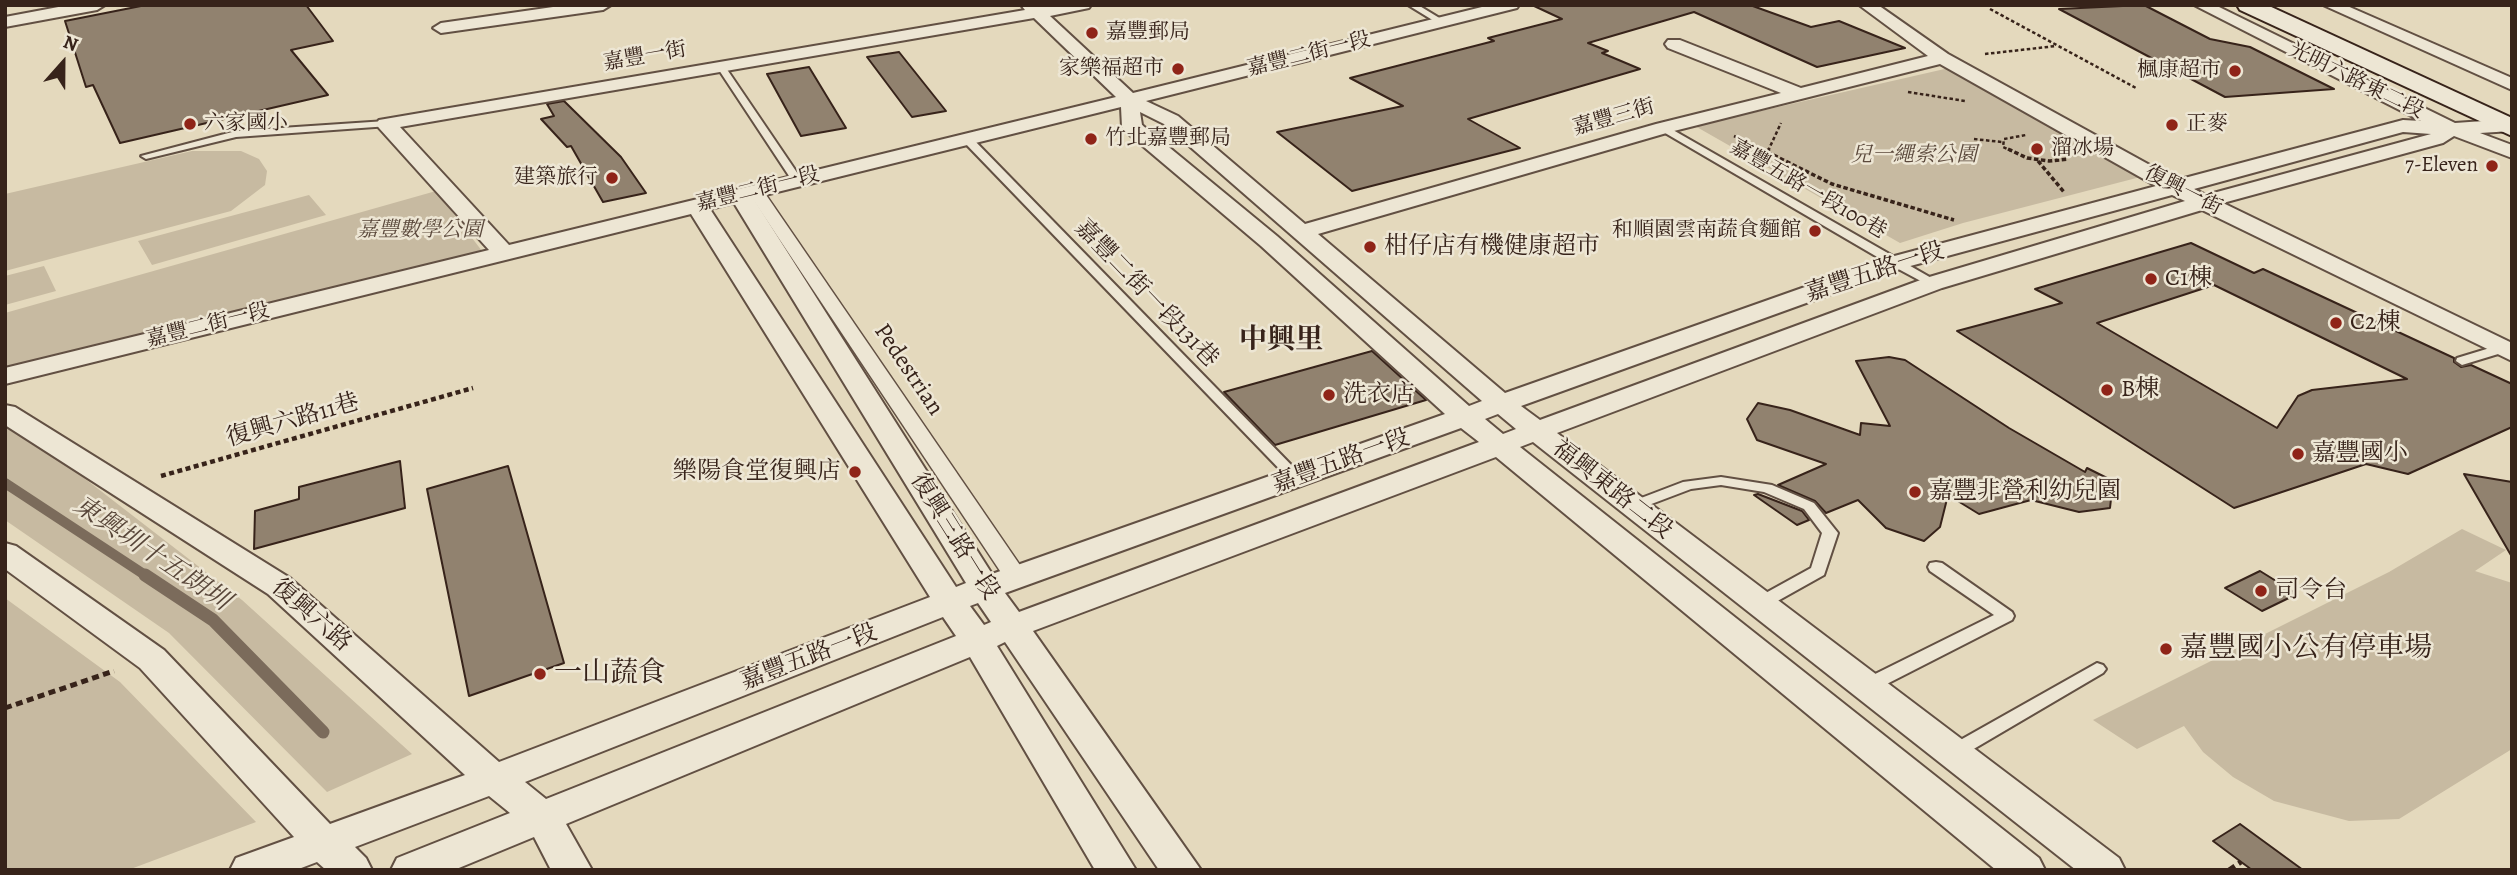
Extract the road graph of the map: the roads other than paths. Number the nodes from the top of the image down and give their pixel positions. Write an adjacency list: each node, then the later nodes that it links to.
1 (97, 5): 12 (street)
2 (603, 5): 14 (street)
3 (1083, 5): 11 (street, 嘉豐一街)
4 (1412, 5): 13 (lane)
5 (1511, 5): 13 (street, 嘉豐二街一段)
6 (1867, 5): 16 (street, 復興一街)
7 (2202, 5): 24 (street, 光明六路東二段)
8 (2248, 5): 21 (main road, 光明六路東二段)
9 (2291, 5): 21 (main road, 光明六路東二段)
10 (2331, 5): 18 (street)
11 (1033, 9): 17 (street, 嘉豐一街); 20 (street, 福興東路二段)
12 (5, 22)
13 (1442, 22): 20 (street, 嘉豐二街一段)
14 (441, 28)
15 (1674, 44): 19 (street)
16 (1942, 58): 19 (street, 嘉豐三街); 29 (street, 復興一街)
17 (722, 67): 22 (street, 嘉豐一街); 28 (lane)
18 (2512, 85)
19 (1801, 93): 23 (street, 嘉豐三街)
20 (1130, 100): 25 (street, 嘉豐二街一段); 33 (street, 福興東路二段); 42 (street, 福興東路二段)
21 (2510, 121): 24 (street, 嘉豐五路一段)
22 (386, 124): 27 (lane); 34 (street)
23 (1663, 128): 33 (street, 嘉豐三街); 35 (lane, 嘉豐五路一段100巷)
24 (2452, 129): 26 (street, 光明六路東二段); 29 (street, 嘉豐五路一段); 31 (street, 嘉豐五路一段)
25 (967, 139): 28 (street, 嘉豐二街一段); 45 (lane, 嘉豐二街一段131巷)
26 (2512, 152)
27 (146, 156)
28 (797, 180): 30 (street, 嘉豐二街一段)
29 (2175, 188): 31 (street, 復興一街); 35 (street, 嘉豐五路一段)
30 (748, 194): 32 (street, 嘉豐二街一段); 49 (street, Pedestrian); 50 (street, 復興三路一段)
31 (2204, 202): 36 (street, 嘉豐五路一段); 37 (street, 復興一街)
32 (696, 206): 34 (street, 嘉豐二街一段); 51 (street, 復興三路一段)
33 (1301, 232): 40 (street, 福興東路二段)
34 (504, 253): 39 (street, 嘉豐二街一段)
35 (1895, 263): 36 (lane, 嘉豐五路一段100巷); 40 (street, 嘉豐五路一段)
36 (1934, 283): 43 (street, 嘉豐五路一段)
37 (2507, 351): 38 (lane)
38 (2462, 361)
39 (5, 376)
40 (1500, 403): 42 (street, 嘉豐五路一段); 43 (street, 福興東路二段)
41 (5, 413): 58 (street, 復興六路)
42 (1465, 417): 44 (street, 福興東路二段); 45 (street, 嘉豐五路一段)
43 (1537, 431): 44 (street, 嘉豐五路一段); 46 (street, 福興東路二段)
44 (1499, 446): 53 (street, 嘉豐五路一段); 67 (street, 福興東路二段)
45 (1296, 478): 49 (street, 嘉豐五路一段)
46 (1633, 506): 52 (street, 福興東路二段); 52 (lane)
47 (5, 553): 60 (street)
48 (1936, 567): 56 (lane)
49 (1016, 577): 50 (street, 嘉豐五路一段)
50 (985, 588): 51 (street, 嘉豐五路一段); 53 (street, 復興三路一段)
51 (950, 603): 54 (street, 復興三路一段); 58 (street, 嘉豐五路一段)
52 (1759, 604): 56 (street, 福興東路二段)
53 (1011, 627): 54 (street, 嘉豐五路一段); 66 (street, 復興三路一段)
54 (978, 642): 59 (street, 嘉豐五路一段); 65 (street, 復興三路一段)
55 (2098, 669): 57 (lane)
56 (1867, 686): 57 (street, 福興東路二段)
57 (1954, 752): 68 (street, 福興東路二段)
58 (494, 779): 59 (street, 復興六路); 60 (street, 嘉豐五路一段)
59 (543, 818): 63 (street, 嘉豐五路一段); 64 (street, 復興六路)
60 (323, 842): 61 (street, 嘉豐五路一段); 62 (street)
61 (250, 870)
62 (352, 870)
63 (411, 870)
64 (572, 870)
65 (1116, 870)
66 (1181, 870)
67 (2025, 870)
68 (2105, 870)

